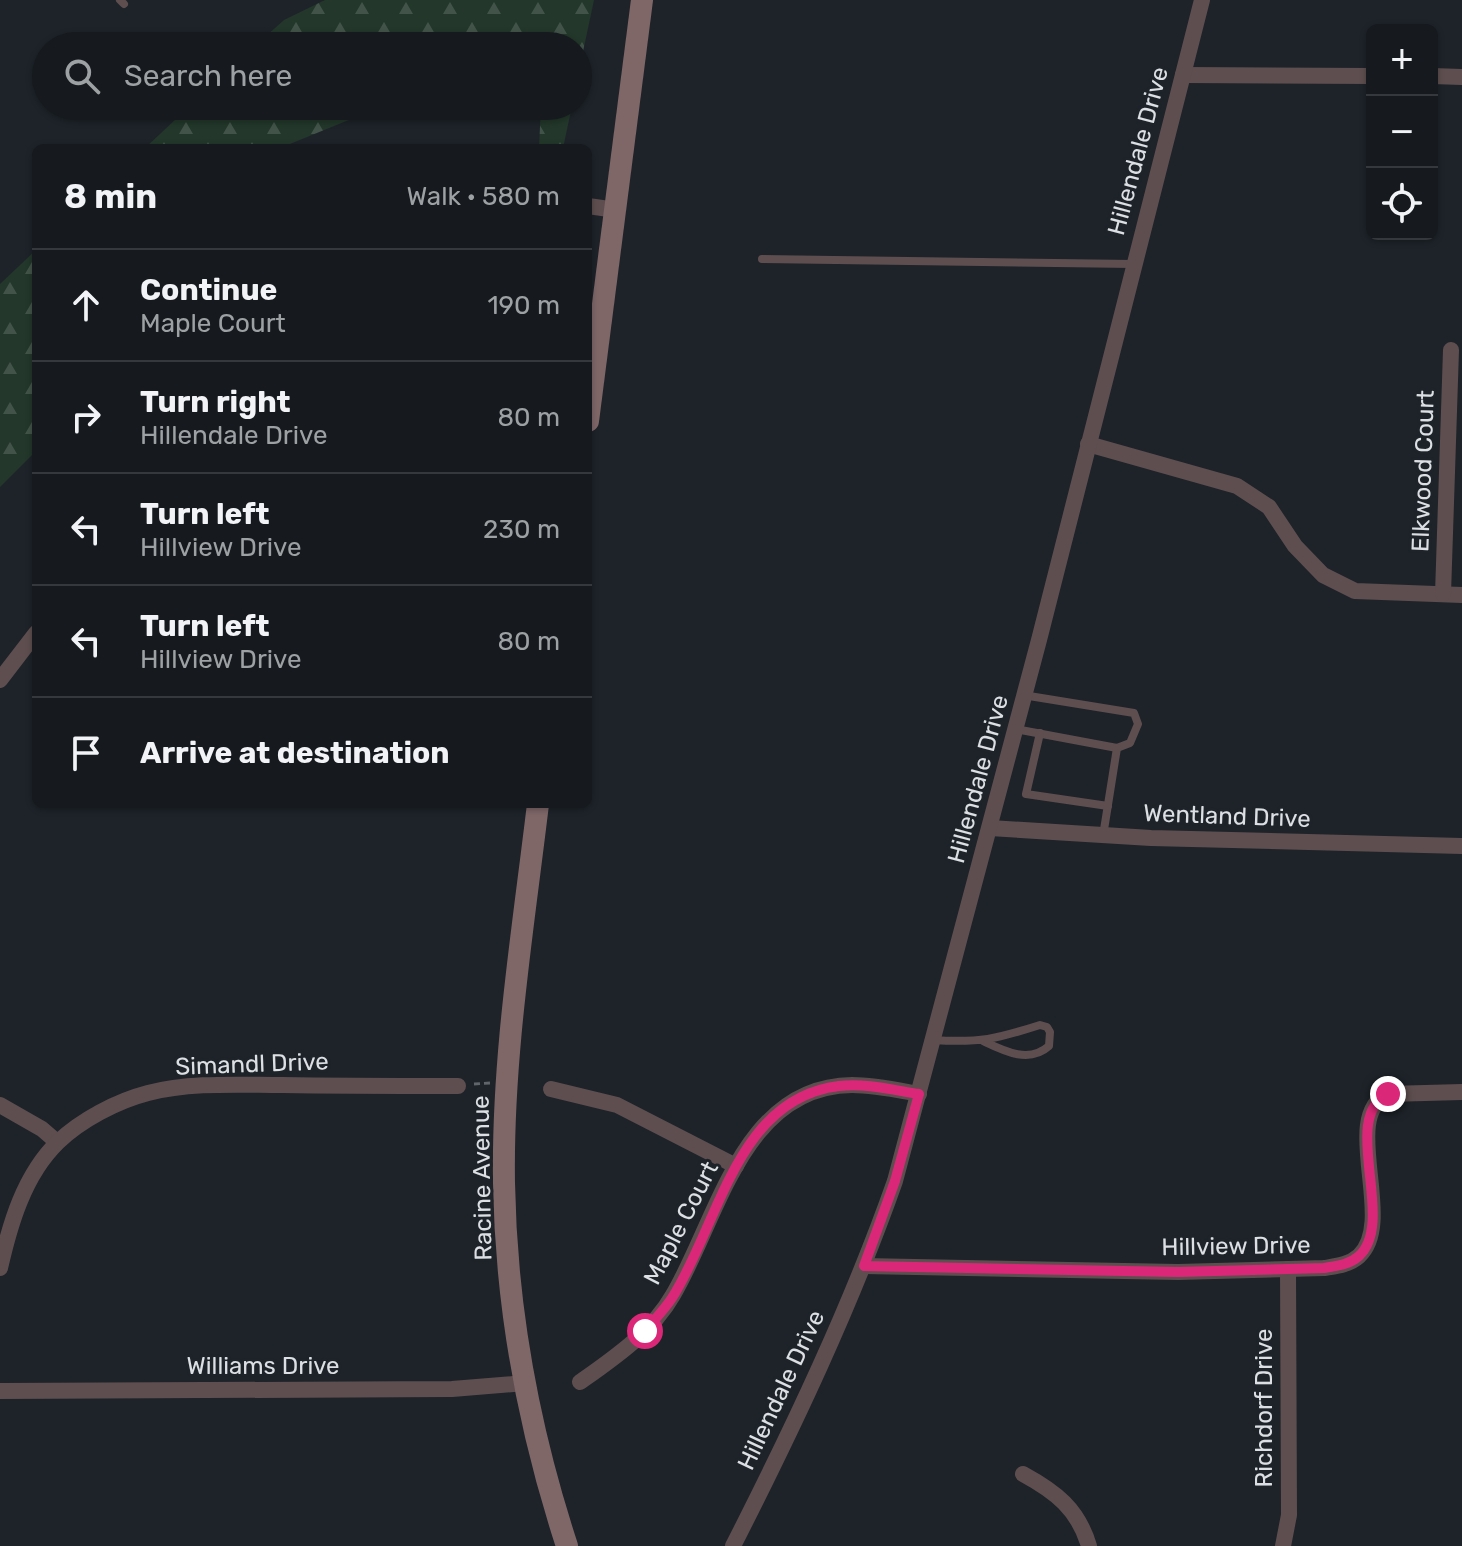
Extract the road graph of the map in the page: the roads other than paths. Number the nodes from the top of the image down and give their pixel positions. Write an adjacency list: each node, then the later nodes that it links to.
1 (642, 0): 8 (main road)
2 (1202, 0): 3 (street, Hillendale Drive)
3 (1183, 75): 4 (street); 10 (street, Hillendale Drive)
4 (1366, 76)
5 (1438, 76): 6 (street)
6 (1462, 77)
7 (592, 207): 8 (street)
8 (616, 210): 12 (main road)
9 (762, 259): 10 (lane)
10 (1134, 264): 13 (street, Hillendale Drive)
11 (1451, 350): 14 (street, Elkwood Court)
12 (592, 391)
13 (1088, 444): 14 (street); 18 (street, Hillendale Drive)
14 (1443, 594): 15 (street)
15 (1462, 595)
16 (32, 638): 17 (street)
17 (0, 680)
18 (1023, 695): 19 (street, Hillendale Drive); 21 (lane)
19 (1015, 729): 20 (lane); 24 (street, Hillendale Drive)
20 (1040, 733): 21 (lane); 22 (lane)
21 (1117, 748): 22 (lane)
22 (1108, 806): 25 (lane)
23 (538, 808): 40 (main road, Racine Avenue)
24 (990, 828): 25 (street, Wentland Drive); 27 (street, Hillendale Drive)
25 (1103, 836): 26 (street, Wentland Drive)
26 (1462, 846)
27 (933, 1040): 28 (lane); 32 (street, Hillendale Drive)
28 (983, 1041): 28 (lane)
29 (458, 1086): 34 (street, Simandl Drive)
30 (551, 1089): 35 (street)
31 (1462, 1092): 38 (street, Hillview Drive)
32 (919, 1094): 35 (street, Maple Court); 36 (street, Hillendale Drive)
33 (0, 1105): 34 (street)
34 (57, 1142): 37 (street, Simandl Drive)
35 (736, 1166): 39 (street, Maple Court)
36 (864, 1266): 38 (street, Hillview Drive); 44 (street, Hillendale Drive)
37 (0, 1268)
38 (1288, 1269): 46 (street, Richdorf Drive)
39 (580, 1382)
40 (526, 1383): 41 (street, Williams Drive); 43 (main road, Racine Avenue)
41 (0, 1391)
42 (1023, 1474): 45 (street)
43 (567, 1546)
44 (733, 1546)
45 (1089, 1546)
46 (1283, 1546)

